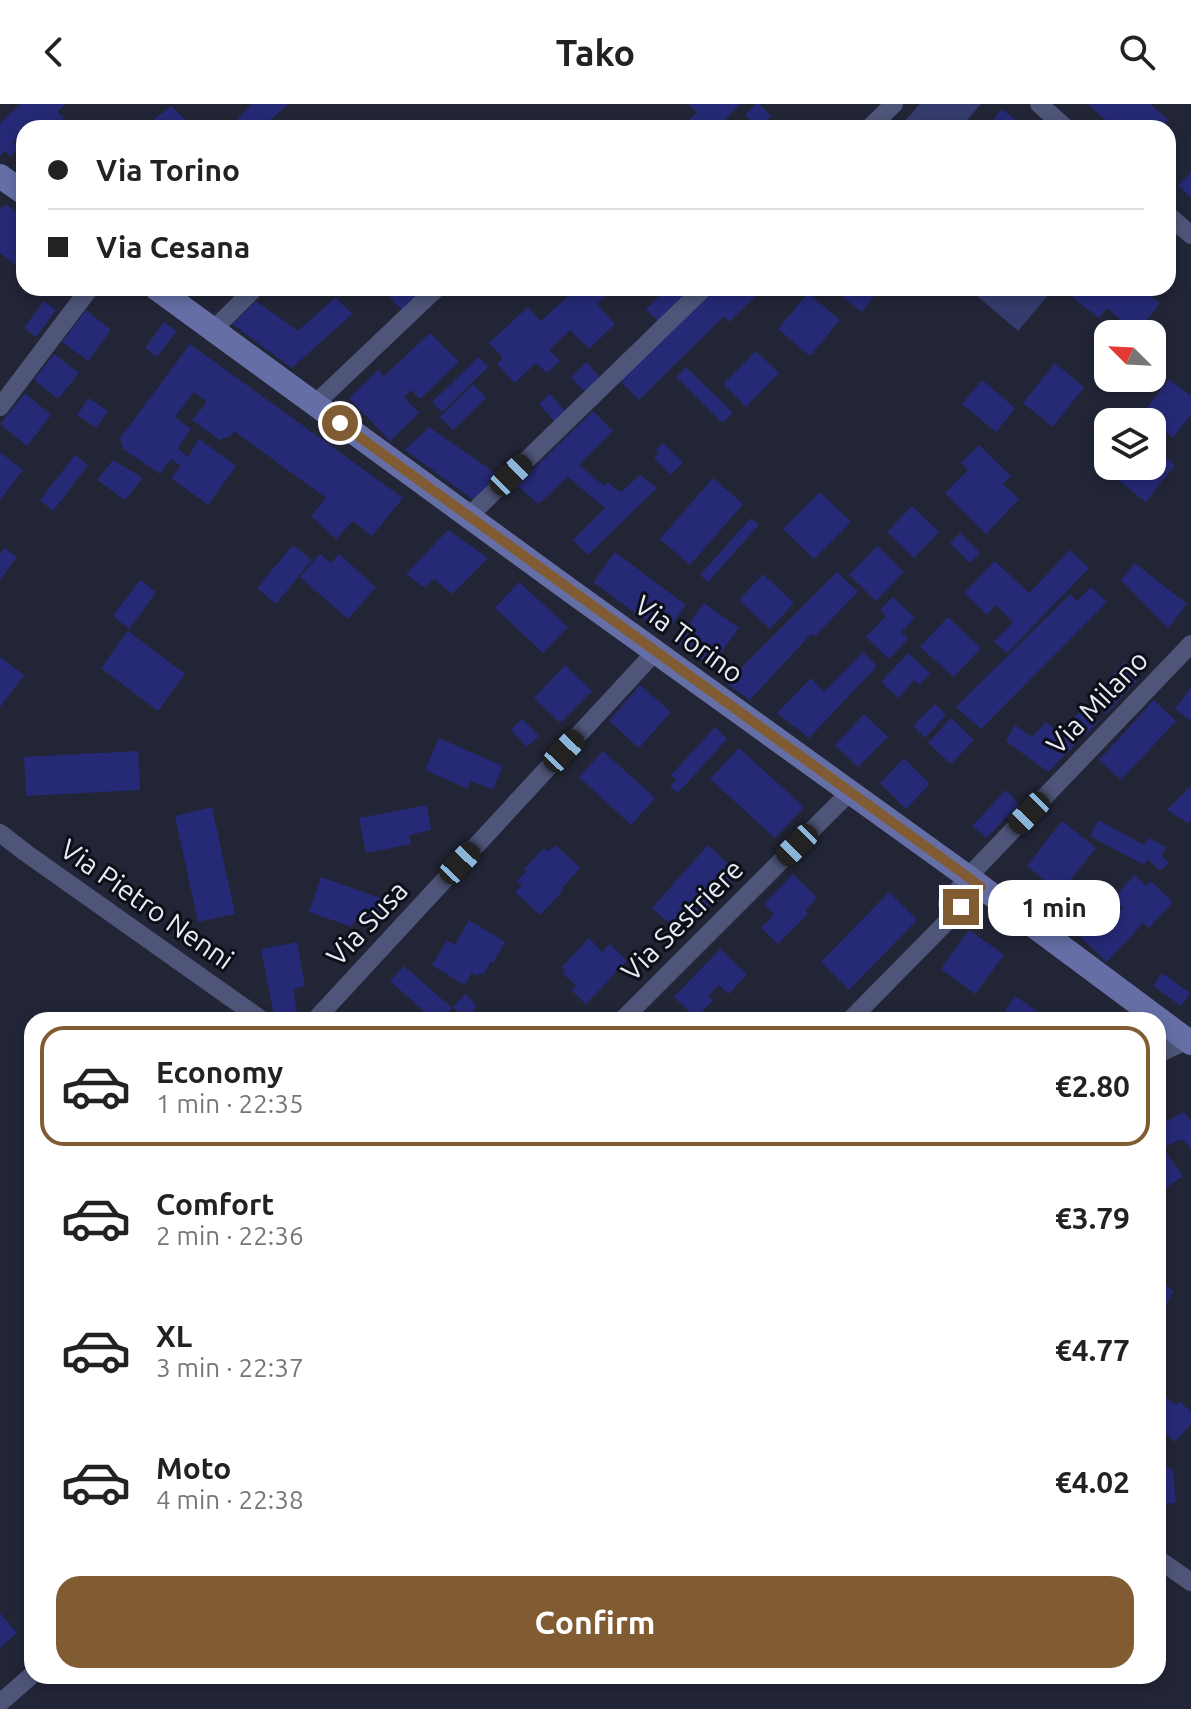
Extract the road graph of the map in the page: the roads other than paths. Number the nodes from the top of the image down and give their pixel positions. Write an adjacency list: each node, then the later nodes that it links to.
1 (894, 104): 3 (street)
2 (1039, 104): 4 (street)
3 (877, 120)
4 (1057, 120)
5 (84, 296): 12 (street)
6 (167, 296): 10 (street, Via Torino)
7 (247, 296): 10 (street)
8 (429, 296): 11 (street)
9 (696, 296): 13 (street)
10 (213, 330): 11 (street, Via Torino)
11 (315, 404): 13 (street, Via Torino)
12 (0, 407)
13 (469, 516): 15 (street, Via Torino)
14 (1191, 644): 18 (street, Via Milano)
15 (655, 652): 16 (street, Via Torino); 21 (street, Via Susa)
16 (850, 792): 18 (street, Via Torino); 22 (street, Via Sestriere)
17 (0, 833): 20 (street, Via Pietro Nenni)
18 (974, 882): 19 (street, Via Milano); 23 (street); 24 (street, Via Torino)
19 (947, 904)
20 (251, 1012)
21 (322, 1012)
22 (630, 1012)
23 (857, 1012)
24 (1152, 1012)
25 (1166, 1022): 26 (street, Via Torino)
26 (1190, 1040): 27 (street)
27 (1166, 1050)
28 (1166, 1565): 29 (street)
29 (1191, 1582)
30 (24, 1682): 31 (street)
31 (0, 1703)

